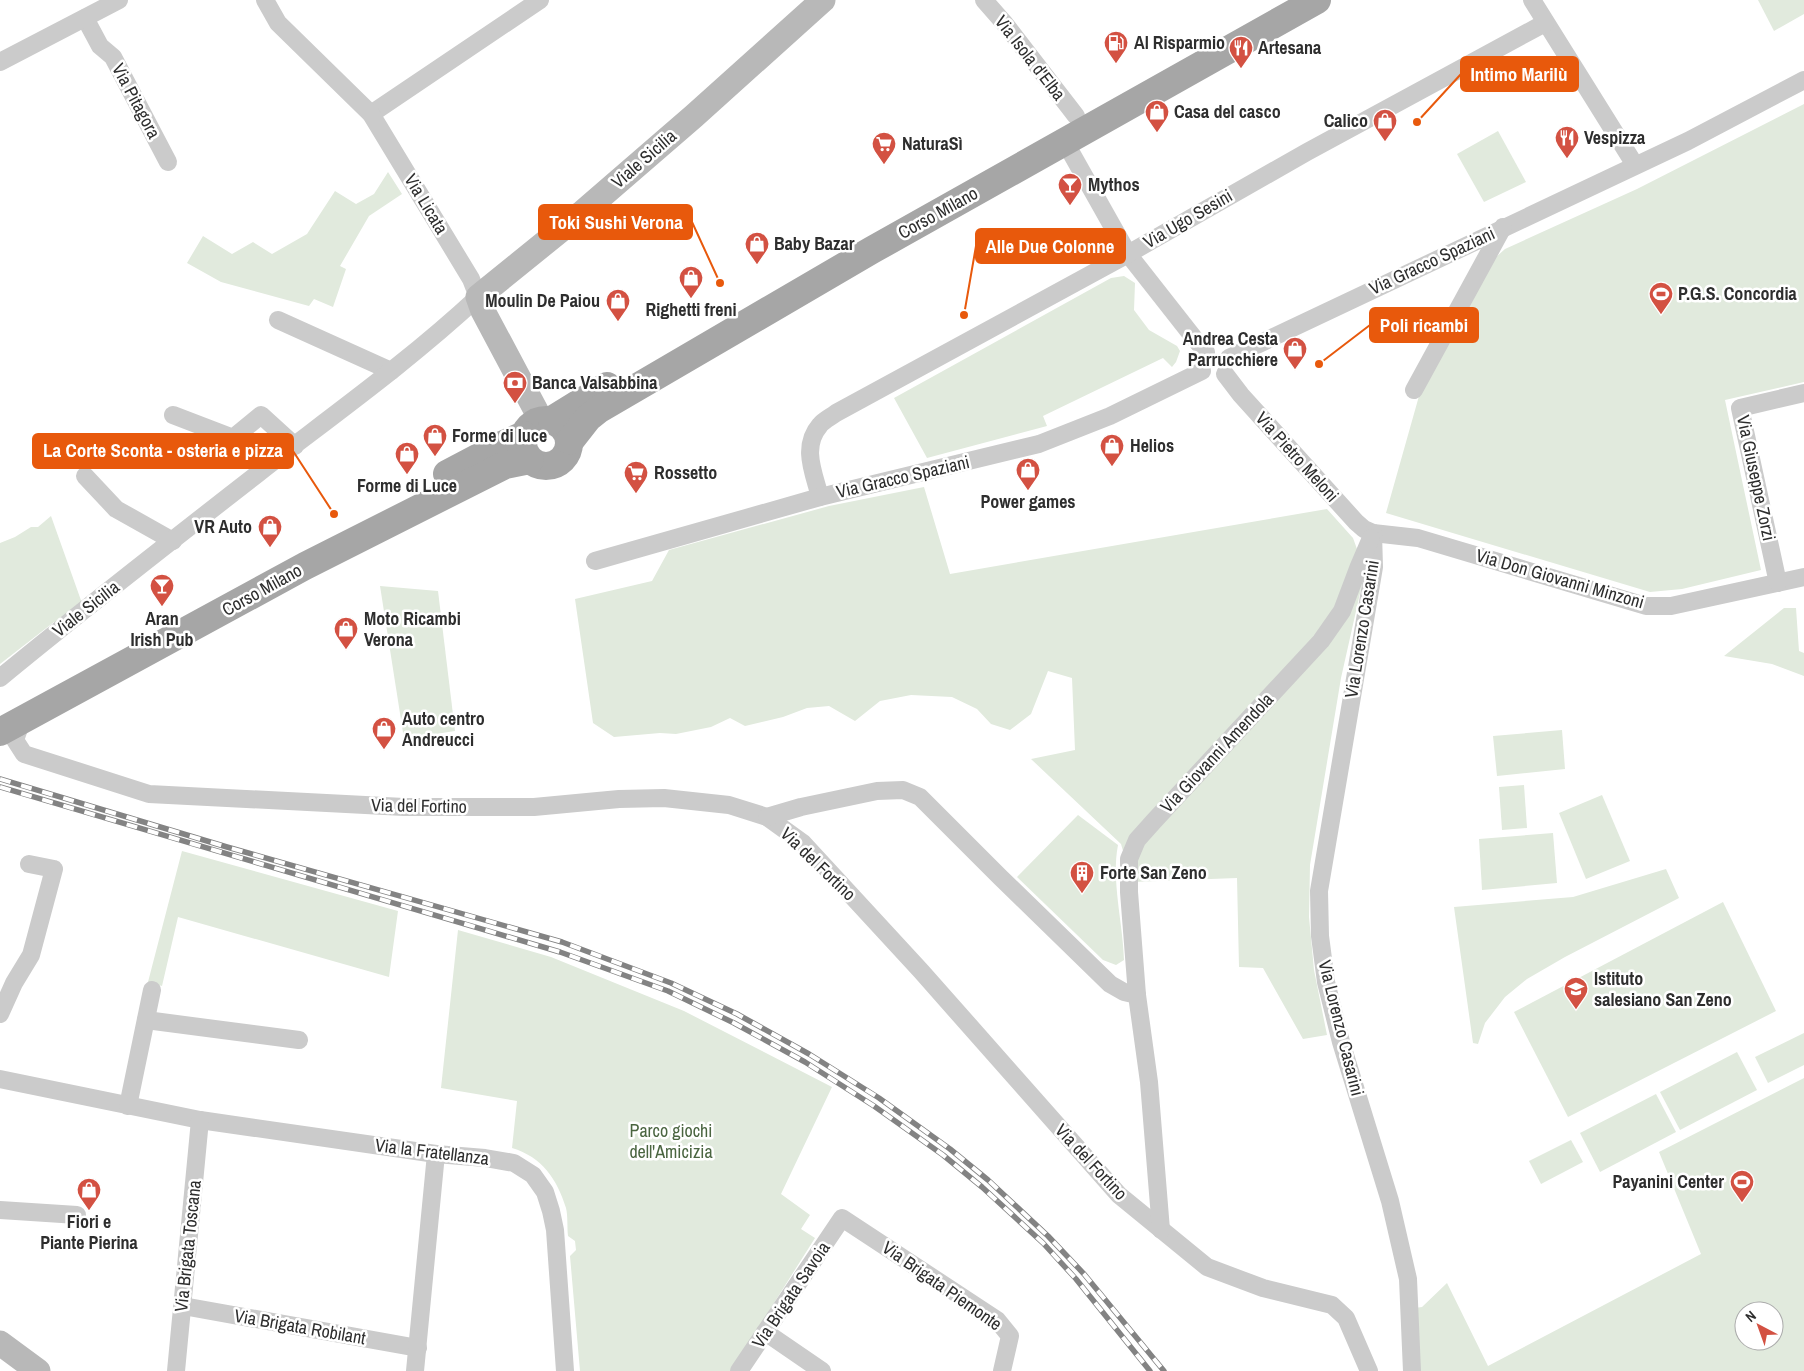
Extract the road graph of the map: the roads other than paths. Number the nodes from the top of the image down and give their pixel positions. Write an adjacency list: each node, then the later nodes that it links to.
1 (119, 0): 9 (street)
2 (265, 0): 13 (street, Via Licata)
3 (540, 0): 13 (street)
4 (823, 0): 20 (street, Viale Sicilia)
5 (984, 0): 14 (street, Via Isola d'Elba)
6 (1284, 0): 14 (main road, Corso Milano)
7 (1317, 0): 15 (main road, Corso Milano)
8 (1532, 0): 10 (street)
9 (85, 18): 11 (street); 16 (street, Via Pitagora)
10 (1546, 22): 17 (street); 19 (street, Via Ugo Sesini)
11 (0, 62)
12 (1804, 80): 17 (street, Via Gracco Spaziani)
13 (371, 114): 20 (street, Via Licata)
14 (1076, 116): 29 (main road, Corso Milano)
15 (1064, 142): 19 (street); 30 (main road, Corso Milano)
16 (168, 162)
17 (1635, 165): 18 (street, Via Gracco Spaziani)
18 (1503, 227): 23 (street, Via Gracco Spaziani); 26 (street)
19 (1128, 254): 22 (street); 33 (street, Via Ugo Sesini)
20 (478, 297): 24 (street, Viale Sicilia); 29 (street)
21 (278, 320): 24 (street)
22 (1206, 352): 23 (street); 25 (street)
23 (1227, 366): 25 (street); 34 (street, Via Pietro Meloni)
24 (391, 371): 31 (street, Viale Sicilia)
25 (1202, 371): 33 (street, Via Gracco Spaziani)
26 (1414, 390)
27 (1804, 393): 38 (street, Via Giuseppe Zorzi)
28 (173, 415): 31 (street)
29 (537, 434): 30 (main road); 30 (main road, Corso Milano); 40 (main road, Corso Milano)
30 (570, 441)
31 (295, 446): 35 (street, Viale Sicilia)
32 (85, 476): 35 (street)
33 (820, 497): 36 (street, Via Gracco Spaziani)
34 (1373, 533): 38 (street, Via Don Giovanni Minzoni); 44 (street, Via Giovanni Amendola); 68 (street, Via Lorenzo Casarini)
35 (172, 541): 39 (street, Viale Sicilia)
36 (595, 561)
37 (1804, 577): 38 (street, Via Don Giovanni Minzoni)
38 (1778, 583)
39 (0, 678)
40 (7, 722): 41 (street, Via del Fortino)
41 (767, 817): 44 (street); 55 (street, Via del Fortino)
42 (29, 864): 45 (street)
43 (152, 990): 46 (street)
44 (1137, 995): 55 (street, Via Giovanni Amendola)
45 (0, 1014)
46 (146, 1020): 47 (street); 49 (street)
47 (300, 1040)
48 (0, 1079): 49 (street, Via la Fratellanza)
49 (128, 1106): 50 (street, Via la Fratellanza)
50 (200, 1120): 51 (street, Via la Fratellanza); 56 (street, Via Brigata Toscana)
51 (436, 1154): 59 (street); 63 (street, Via la Fratellanza)
52 (0, 1210): 53 (street)
53 (77, 1215)
54 (842, 1218): 57 (street, Via Brigata Savoia); 66 (street, Via Brigata Piemonte)
55 (1161, 1230): 67 (street, Via del Fortino)
56 (182, 1306): 59 (street, Via Brigata Robilant); 61 (street, Via Brigata Toscana)
57 (765, 1332): 64 (street, Via Brigata Savoia); 65 (street)
58 (0, 1343): 60 (street)
59 (418, 1348): 62 (street)
60 (38, 1371)
61 (176, 1371)
62 (415, 1371)
63 (565, 1371)
64 (740, 1371)
65 (822, 1371)
66 (1002, 1371)
67 (1369, 1371)
68 (1412, 1371)

